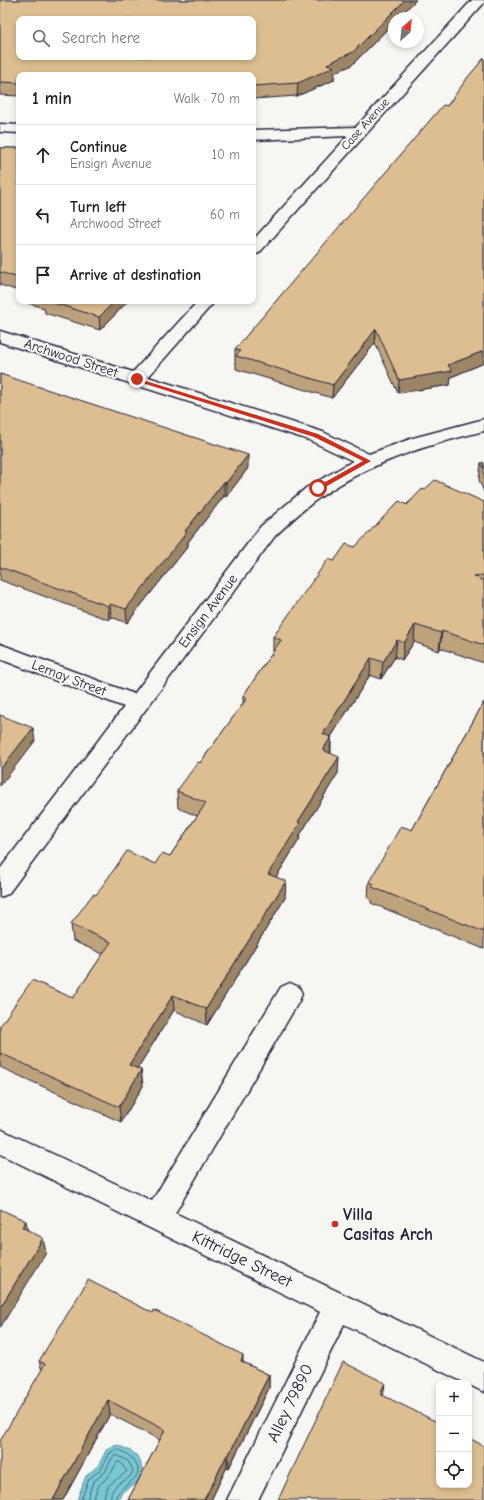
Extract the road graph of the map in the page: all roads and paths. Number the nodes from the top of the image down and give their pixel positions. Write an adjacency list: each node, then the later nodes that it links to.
1 (479, 0): 4 (street, Case Avenue)
2 (0, 128): 3 (street)
3 (16, 130)
4 (359, 131): 5 (street); 6 (street, Case Avenue)
5 (256, 135)
6 (256, 247)
7 (204, 304): 9 (street)
8 (0, 336): 9 (street, Archwood Street)
9 (137, 379): 11 (street, Archwood Street)
10 (484, 425): 11 (street, Ensign Avenue)
11 (368, 461): 13 (street, Ensign Avenue)
12 (0, 651): 13 (street, Lemay Street)
13 (138, 704): 14 (street, Ensign Avenue)
14 (0, 887)
15 (290, 994): 17 (street)
16 (0, 1141): 17 (street, Kittridge Street)
17 (157, 1218): 18 (street, Kittridge Street)
18 (338, 1306): 19 (street, Kittridge Street); 20 (street, Alley 79890)
19 (484, 1376)
20 (242, 1500)

